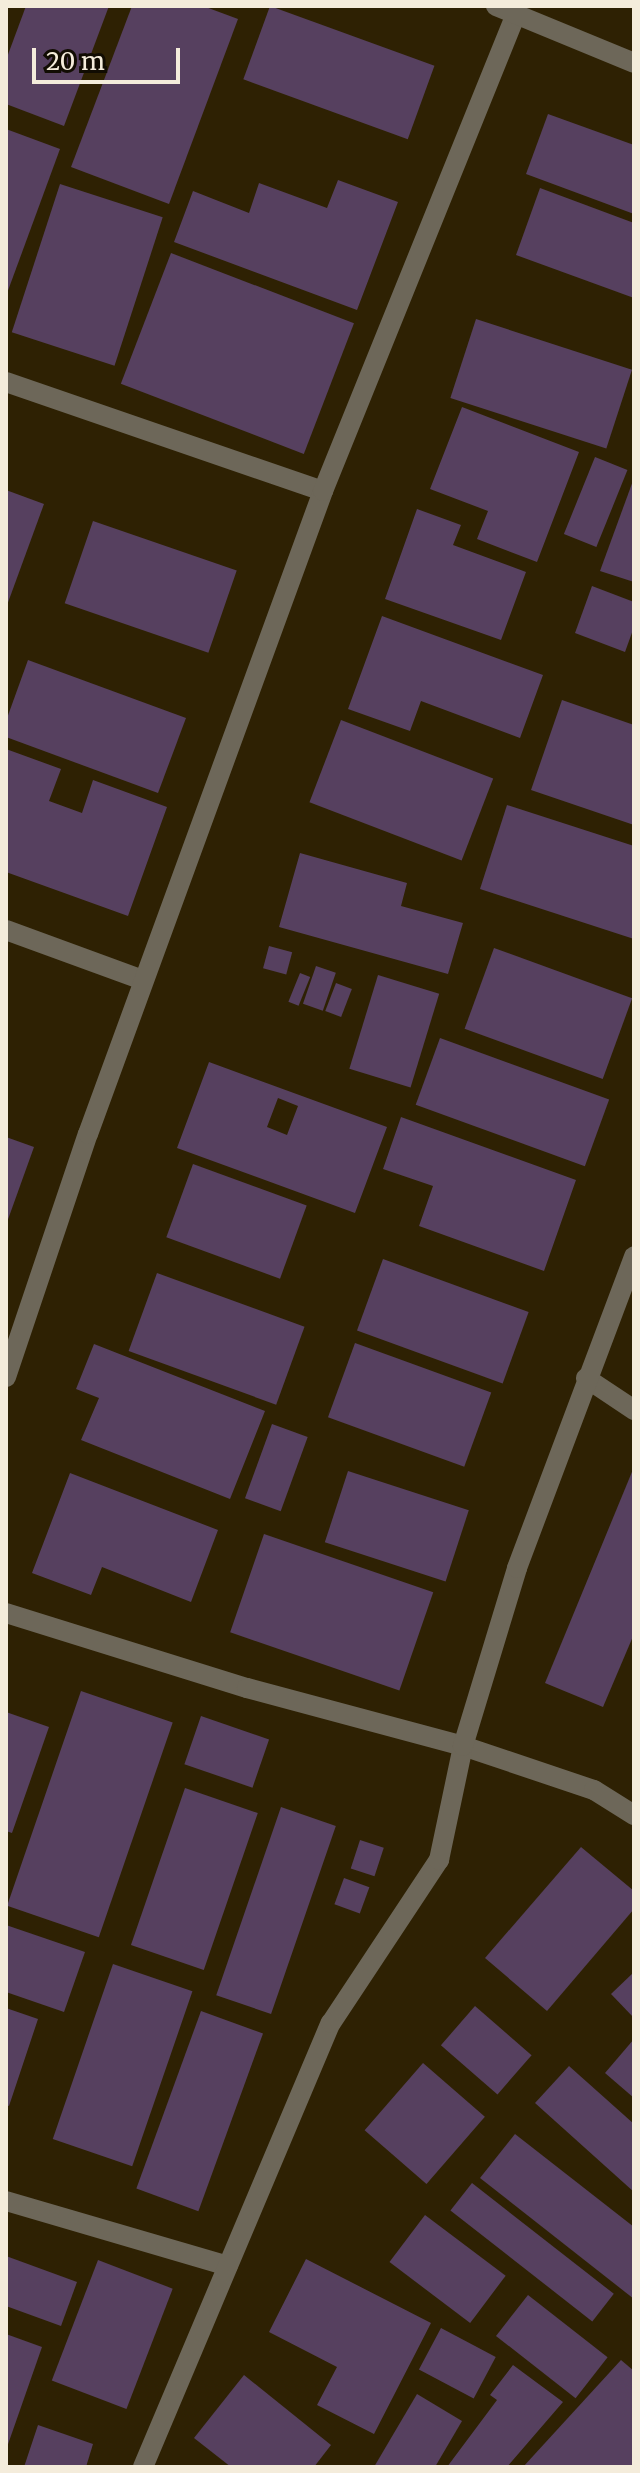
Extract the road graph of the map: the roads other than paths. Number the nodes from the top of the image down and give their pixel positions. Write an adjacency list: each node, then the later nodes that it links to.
1 (496, 6): 2 (street)
2 (516, 14): 3 (street); 5 (street)
3 (634, 63)
4 (6, 382): 5 (street)
5 (323, 491): 7 (street)
6 (6, 930): 7 (street)
7 (143, 980): 9 (street)
8 (634, 1256): 10 (street)
9 (6, 1377)
10 (586, 1378): 11 (street); 13 (street)
11 (634, 1410)
12 (6, 1613): 13 (street)
13 (463, 1746): 14 (street); 16 (street)
14 (634, 1815)
15 (6, 2201): 16 (street)
16 (228, 2266): 17 (street)
17 (149, 2464)

